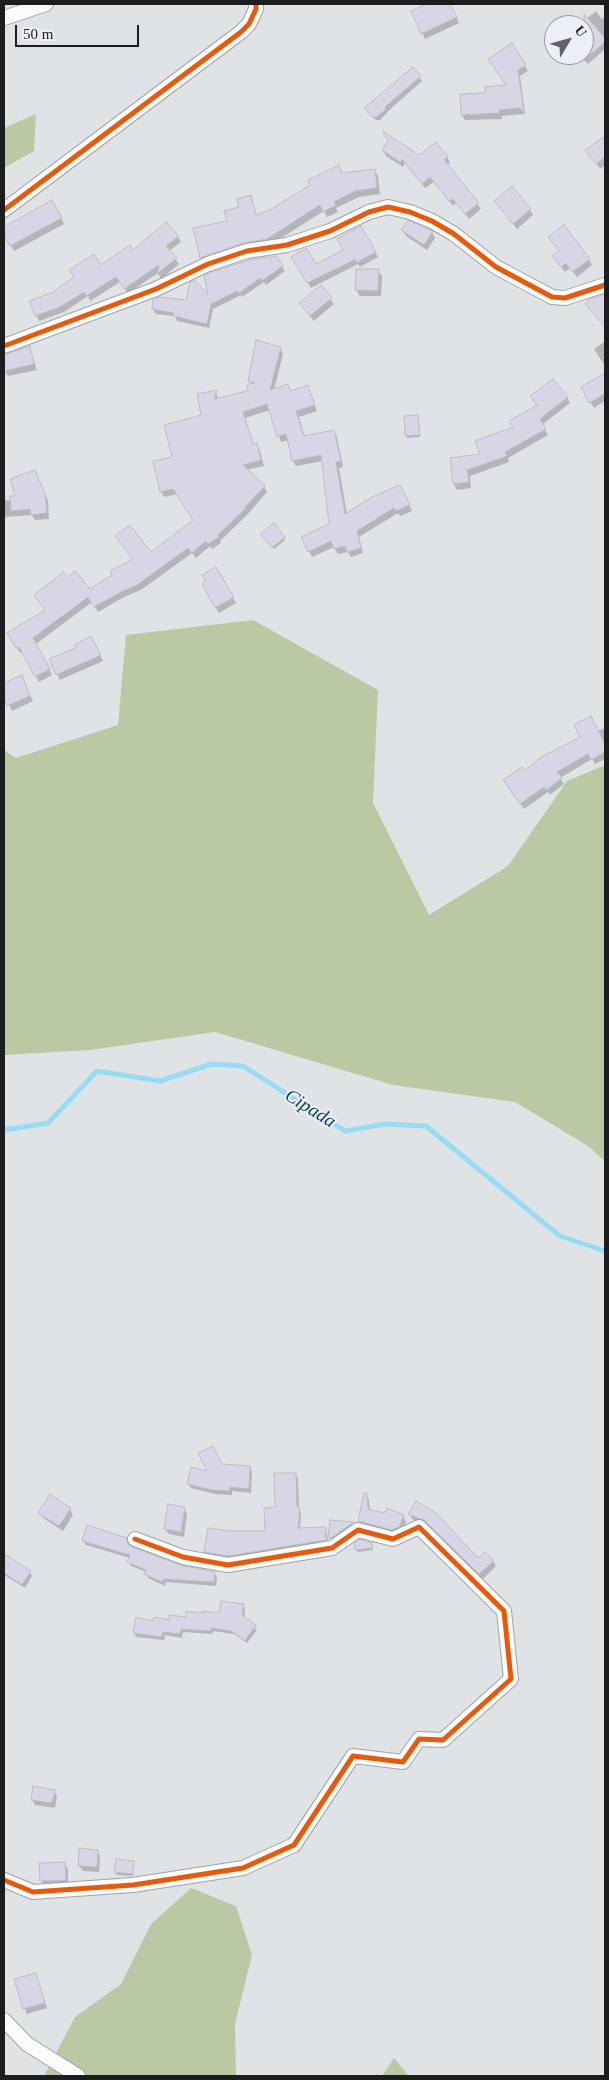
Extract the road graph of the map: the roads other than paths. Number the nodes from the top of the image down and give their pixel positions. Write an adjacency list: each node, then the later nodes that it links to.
1 (46, 4): 3 (street)
2 (256, 4): 4 (street)
3 (4, 18)
4 (4, 210)
5 (605, 286): 6 (street)
6 (4, 346)
7 (135, 1540): 8 (street)
8 (4, 1880)
9 (4, 2020): 10 (street)
10 (78, 2076)

